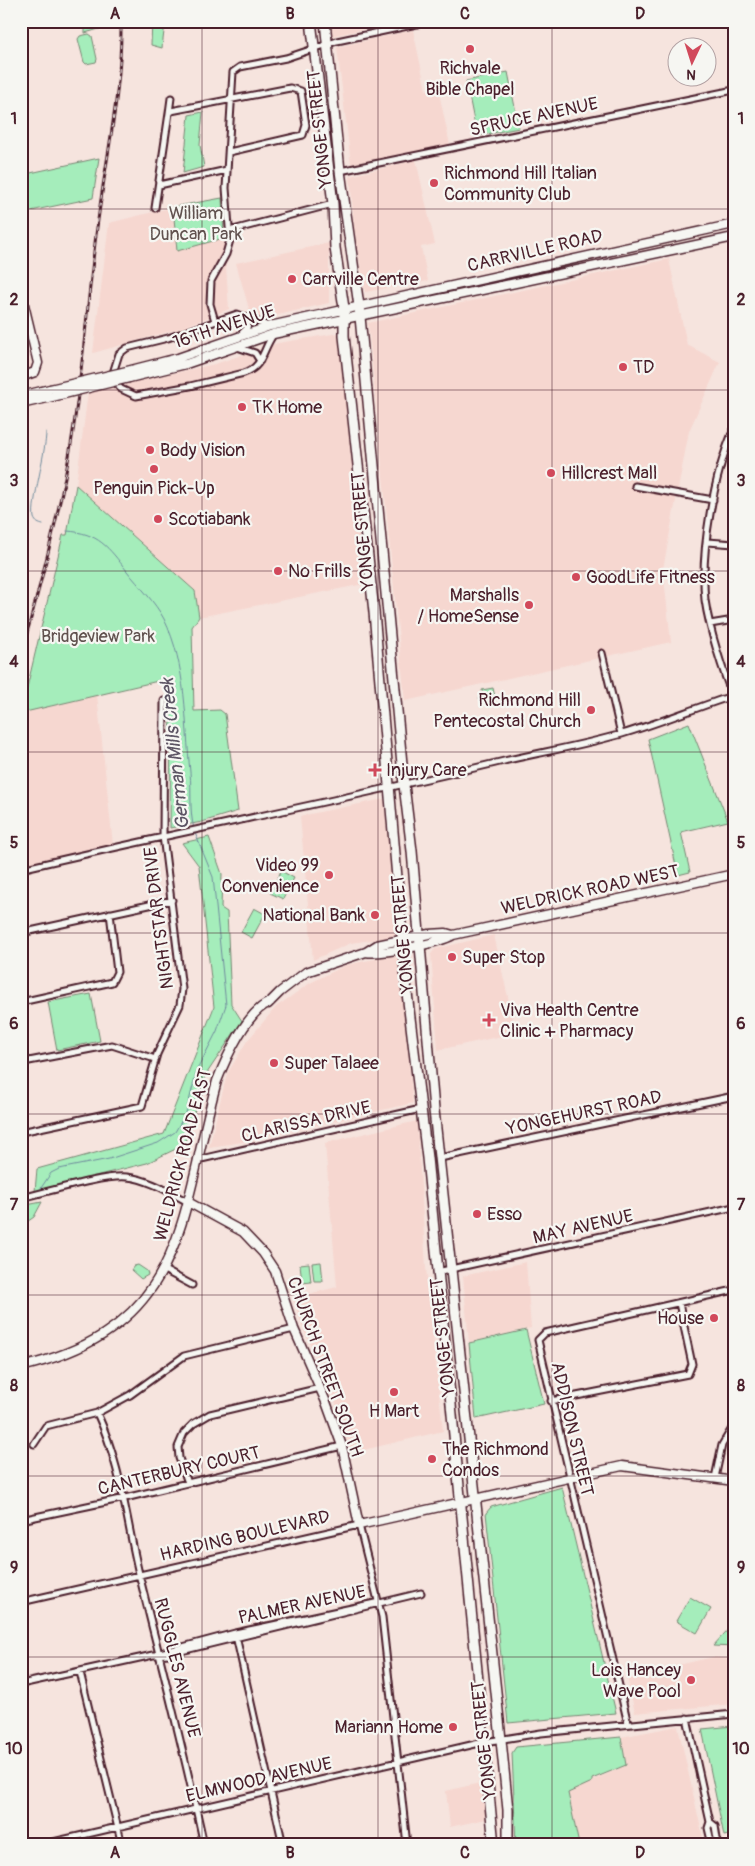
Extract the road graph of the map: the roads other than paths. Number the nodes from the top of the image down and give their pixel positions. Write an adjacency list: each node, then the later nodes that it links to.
1 (311, 21): 5 (main road, YONGE STREET)
2 (325, 21): 4 (main road, YONGE STREET)
3 (431, 21): 4 (street)
4 (327, 44): 5 (street); 12 (main road, YONGE STREET)
5 (314, 49): 8 (street); 14 (main road, YONGE STREET)
6 (734, 90): 12 (street, SPRUCE AVENUE)
7 (170, 98): 9 (street)
8 (231, 100): 9 (street); 10 (street); 10 (street)
9 (169, 114): 13 (street)
10 (229, 152): 11 (street)
11 (227, 170): 13 (street); 17 (street)
12 (340, 171): 24 (main road, YONGE STREET)
13 (158, 185): 15 (street)
14 (333, 204): 17 (street); 25 (main road, YONGE STREET)
15 (155, 208)
16 (734, 224): 19 (street, CARRVILLE ROAD)
17 (229, 231): 29 (street)
18 (734, 237): 20 (street, CARRVILLE ROAD)
19 (498, 275): 20 (street); 21 (street, CARRVILLE ROAD)
20 (501, 286): 23 (street, CARRVILLE ROAD)
21 (437, 288): 23 (street); 24 (street, CARRVILLE ROAD)
22 (21, 292): 36 (street)
23 (440, 299): 26 (street, CARRVILLE ROAD)
24 (359, 306): 25 (street, CARRVILLE ROAD); 26 (main road, YONGE STREET)
25 (344, 308): 27 (main road, YONGE STREET); 30 (street, 16TH AVENUE)
26 (359, 316): 27 (street, 16TH AVENUE); 51 (main road, YONGE STREET)
27 (344, 319): 31 (street, 16TH AVENUE); 52 (main road, YONGE STREET)
28 (249, 320): 29 (street, 16TH AVENUE); 30 (street, 16TH AVENUE); 32 (street)
29 (215, 321): 34 (street, 16TH AVENUE)
30 (270, 326): 32 (street, 16TH AVENUE)
31 (274, 334): 33 (street, 16TH AVENUE); 34 (street, 16TH AVENUE)
32 (239, 336): 35 (street, 16TH AVENUE)
33 (236, 347): 34 (street, 16TH AVENUE); 35 (street, 16TH AVENUE)
34 (260, 361)
35 (128, 375): 37 (street, 16TH AVENUE, bridge)
36 (21, 377)
37 (51, 393): 38 (street, 16TH AVENUE); 39 (street, 16TH AVENUE)
38 (21, 396)
39 (21, 404)
40 (734, 429): 42 (street)
41 (635, 486): 42 (street)
42 (713, 500): 43 (street)
43 (708, 542): 44 (street); 46 (street)
44 (734, 544)
45 (734, 620): 46 (street)
46 (710, 624): 48 (street)
47 (602, 653): 50 (street)
48 (733, 697): 50 (street)
49 (164, 701): 53 (street, NIGHTSTAR DRIVE)
50 (621, 734): 51 (street)
51 (404, 785): 52 (street); 59 (main road, YONGE STREET)
52 (390, 788): 53 (street); 60 (main road, YONGE STREET)
53 (163, 836): 54 (street); 56 (street, NIGHTSTAR DRIVE)
54 (21, 869)
55 (734, 874): 59 (street, WELDRICK ROAD WEST)
56 (172, 900): 57 (street); 62 (street, NIGHTSTAR DRIVE)
57 (110, 913): 58 (street); 61 (street)
58 (21, 933)
59 (420, 941): 60 (street, WELDRICK ROAD EAST); 67 (main road, YONGE STREET)
60 (404, 943): 65 (main road, YONGE STREET); 68 (street, WELDRICK ROAD EAST)
61 (21, 1002)
62 (155, 1059): 63 (street); 66 (street, NIGHTSTAR DRIVE)
63 (21, 1060)
64 (734, 1096): 67 (street, YONGEHURST ROAD)
65 (422, 1109): 68 (street, CLARISSA DRIVE); 74 (main road, YONGE STREET)
66 (21, 1132)
67 (440, 1158): 72 (main road, YONGE STREET)
68 (197, 1160): 70 (street, WELDRICK ROAD EAST)
69 (21, 1198): 70 (street, CHURCH STREET SOUTH)
70 (188, 1202): 73 (street, WELDRICK ROAD EAST); 78 (street, CHURCH STREET SOUTH)
71 (734, 1207): 72 (street, MAY AVENUE)
72 (452, 1269): 74 (street, MAY AVENUE); 91 (main road, YONGE STREET)
73 (164, 1270): 75 (street); 79 (street, WELDRICK ROAD EAST)
74 (437, 1272): 92 (main road, YONGE STREET)
75 (192, 1286)
76 (734, 1290): 77 (street, ADDISON STREET)
77 (679, 1303): 81 (street, ADDISON STREET); 81 (street)
78 (294, 1329): 80 (street, CHURCH STREET SOUTH); 82 (street)
79 (21, 1368)
80 (320, 1388): 85 (street, CHURCH STREET SOUTH); 89 (street)
81 (551, 1401): 86 (street, ADDISON STREET)
82 (97, 1413): 84 (street); 90 (street, RUGGLES AVENUE)
83 (734, 1425): 87 (street)
84 (34, 1444)
85 (342, 1446): 89 (street, CANTERBURY COURT); 94 (street, CHURCH STREET SOUTH)
86 (569, 1476): 87 (street, HARDING BOULEVARD); 91 (street, HARDING BOULEVARD); 105 (street, ADDISON STREET)
87 (715, 1478): 88 (street, HARDING BOULEVARD)
88 (734, 1481)
89 (188, 1483): 90 (street, CANTERBURY COURT)
90 (125, 1498): 93 (street, CANTERBURY COURT); 95 (street, RUGGLES AVENUE)
91 (477, 1500): 92 (street, HARDING BOULEVARD); 106 (main road, YONGE STREET)
92 (461, 1503): 94 (street, HARDING BOULEVARD); 107 (main road, YONGE STREET)
93 (21, 1520)
94 (359, 1525): 95 (street, HARDING BOULEVARD); 98 (street, CHURCH STREET SOUTH)
95 (140, 1575): 97 (street, HARDING BOULEVARD); 100 (street, RUGGLES AVENUE)
96 (421, 1593): 98 (street, PALMER AVENUE)
97 (21, 1602)
98 (378, 1603): 99 (street, PALMER AVENUE); 108 (street, CHURCH STREET SOUTH)
99 (236, 1635): 100 (street, PALMER AVENUE); 109 (street)
100 (160, 1653): 101 (street, PALMER AVENUE); 110 (street, RUGGLES AVENUE)
101 (80, 1672): 102 (street, PALMER AVENUE); 112 (street)
102 (21, 1684)
103 (734, 1714): 104 (street, ELMWOOD AVENUE)
104 (687, 1718): 105 (street, ELMWOOD AVENUE); 111 (street)
105 (628, 1724): 106 (street, ELMWOOD AVENUE)
106 (501, 1739): 107 (street, ELMWOOD AVENUE); 119 (main road, YONGE STREET)
107 (484, 1742): 108 (street, ELMWOOD AVENUE); 118 (main road, YONGE STREET)
108 (398, 1762): 109 (street, ELMWOOD AVENUE); 117 (street, CHURCH STREET SOUTH)
109 (271, 1791): 110 (street, ELMWOOD AVENUE); 116 (street)
110 (196, 1809): 112 (street, ELMWOOD AVENUE); 115 (street, RUGGLES AVENUE)
111 (710, 1822): 120 (street); 121 (street)
112 (118, 1828): 113 (street, ELMWOOD AVENUE); 114 (street)
113 (40, 1845)
114 (122, 1845)
115 (204, 1845)
116 (283, 1845)
117 (407, 1845)
118 (494, 1845)
119 (508, 1845)
120 (712, 1845)
121 (718, 1845)

